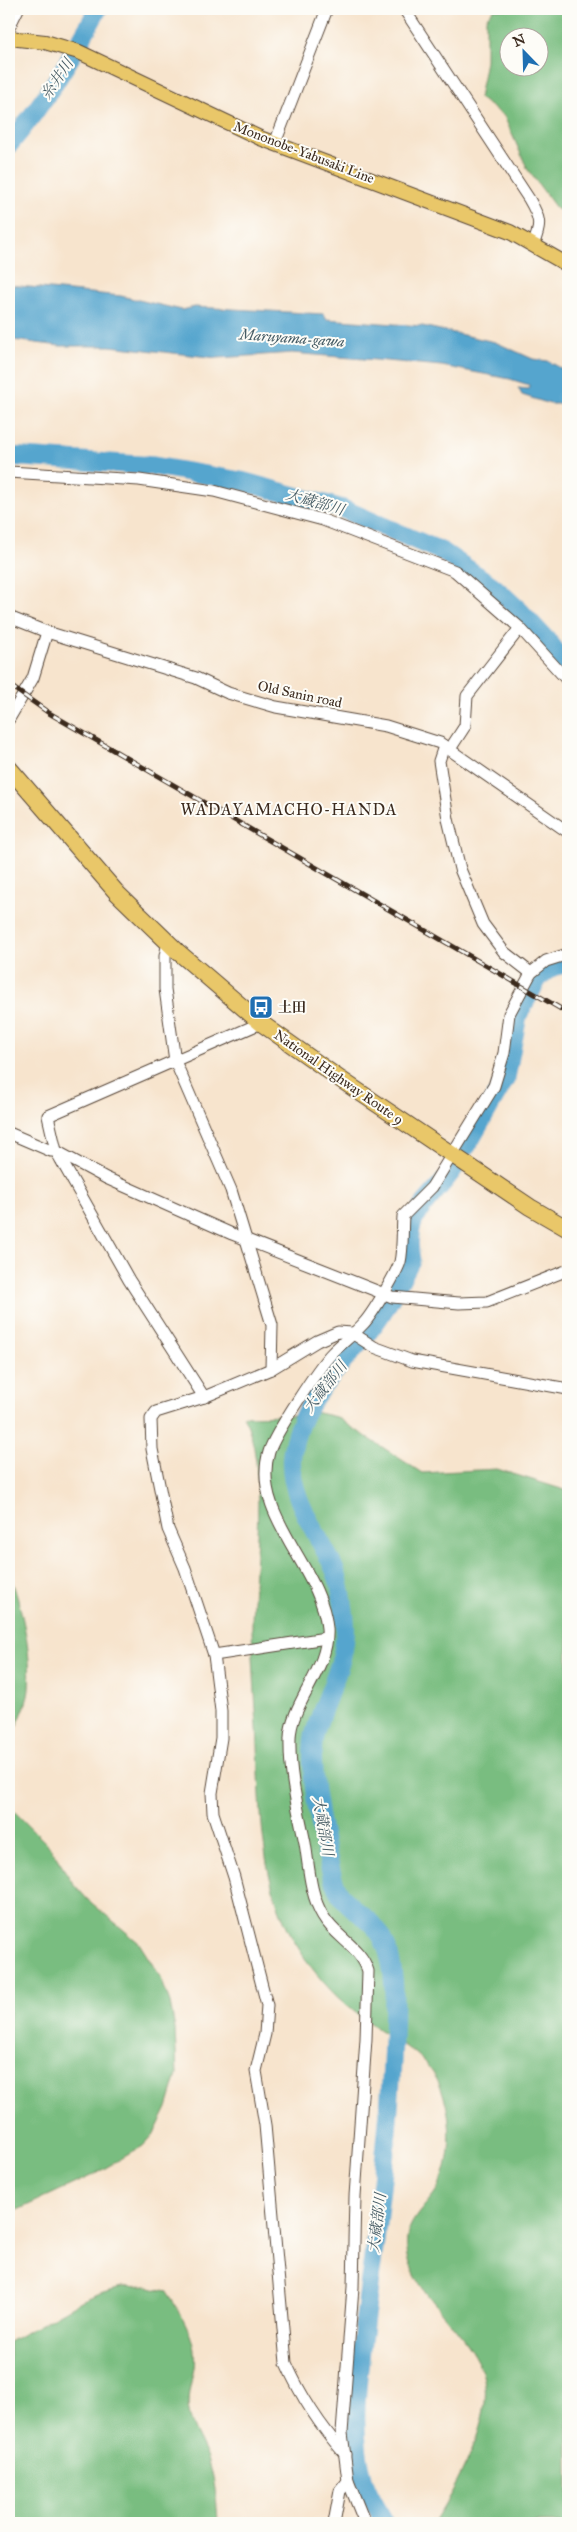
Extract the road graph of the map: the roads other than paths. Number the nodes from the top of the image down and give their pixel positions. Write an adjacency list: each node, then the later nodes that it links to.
1 (18, 9): 4 (street)
2 (327, 9): 5 (street)
3 (404, 9): 6 (street)
4 (9, 34): 5 (main road, Mononobe-Yabusaki Line)
5 (275, 143): 6 (main road, Mononobe-Yabusaki Line)
6 (533, 245): 7 (main road, Mononobe-Yabusaki Line)
7 (568, 265)
8 (9, 472): 10 (street)
9 (9, 618): 11 (street, Old Sanin road)
10 (520, 628): 12 (street); 14 (street)
11 (47, 632): 13 (street); 14 (street, Old Sanin road)
12 (568, 681)
13 (9, 719)
14 (447, 748): 16 (street, Old Sanin road); 19 (street)
15 (9, 768): 17 (highway, National Highway Route 9)
16 (568, 832)
17 (168, 942): 20 (highway, National Highway Route 9); 21 (street)
18 (568, 954): 19 (street)
19 (531, 973): 24 (street)
20 (261, 1023): 21 (street); 24 (highway, National Highway Route 9)
21 (175, 1061): 23 (street); 26 (street)
22 (9, 1133): 23 (street)
23 (56, 1151): 26 (street); 32 (street)
24 (454, 1154): 25 (highway, National Highway Route 9); 28 (street)
25 (568, 1229)
26 (245, 1239): 28 (street); 30 (street)
27 (568, 1270): 28 (street)
28 (382, 1294): 29 (street)
29 (352, 1333): 30 (street); 31 (street); 33 (street)
30 (271, 1370): 32 (street)
31 (568, 1389)
32 (204, 1398): 34 (street)
33 (326, 1638): 34 (street); 35 (street)
34 (214, 1655): 35 (street)
35 (344, 2454): 36 (street)
36 (348, 2481): 37 (street); 38 (street)
37 (334, 2523)
38 (365, 2523)

